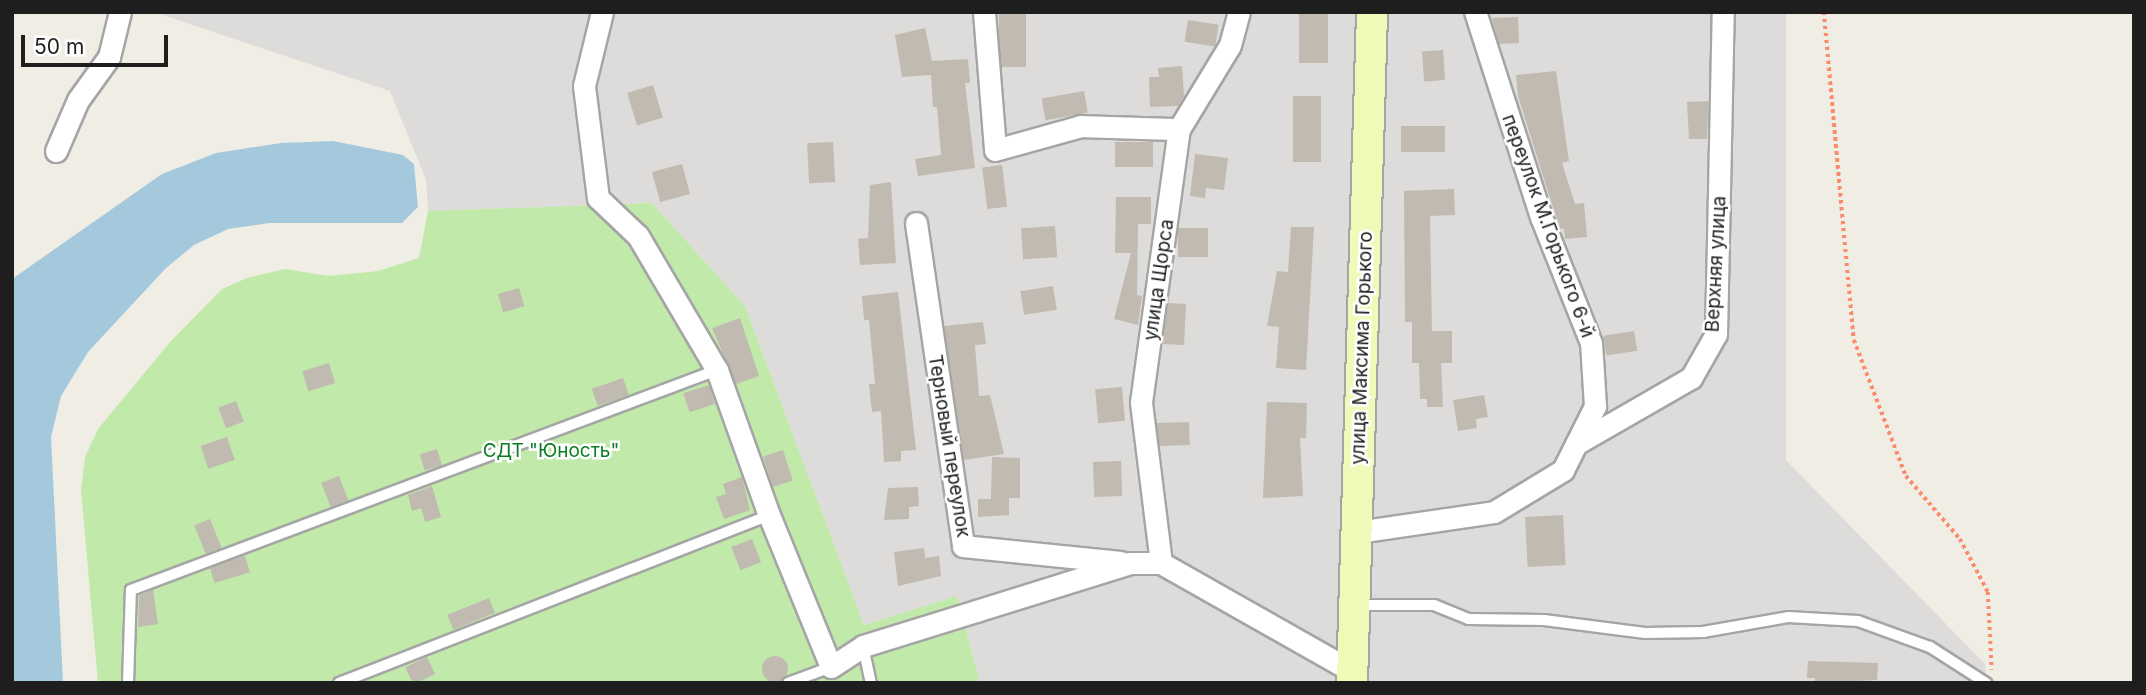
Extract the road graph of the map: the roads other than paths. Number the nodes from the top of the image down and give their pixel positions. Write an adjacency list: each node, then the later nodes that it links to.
1 (120, 12): 9 (street)
2 (602, 12): 11 (street)
3 (984, 12): 8 (street)
4 (1239, 12): 8 (street, улица Щорса)
5 (1372, 12): 14 (street, улица Максима Горького)
6 (1475, 12): 12 (street, переулок М.Горького 6-й)
7 (1723, 12): 12 (street, Верхняя улица)
8 (1179, 128): 16 (street, улица Щорса)
9 (56, 151)
10 (916, 223): 15 (street, Терновый переулок)
11 (717, 370): 13 (street); 21 (lane)
12 (1576, 443): 14 (street, переулок М.Горького 6-й)
13 (769, 515): 19 (street); 22 (lane)
14 (1357, 531): 17 (street, улица Максима Горького)
15 (1130, 563): 16 (street); 18 (street)
16 (1161, 563): 20 (street)
17 (1354, 605): 20 (street, улица Максима Горького); 25 (lane)
18 (863, 646): 19 (street); 24 (lane)
19 (831, 667): 23 (lane)
20 (1352, 677)
21 (128, 683)
22 (339, 683)
23 (788, 683)
24 (871, 683)
25 (1986, 683)

